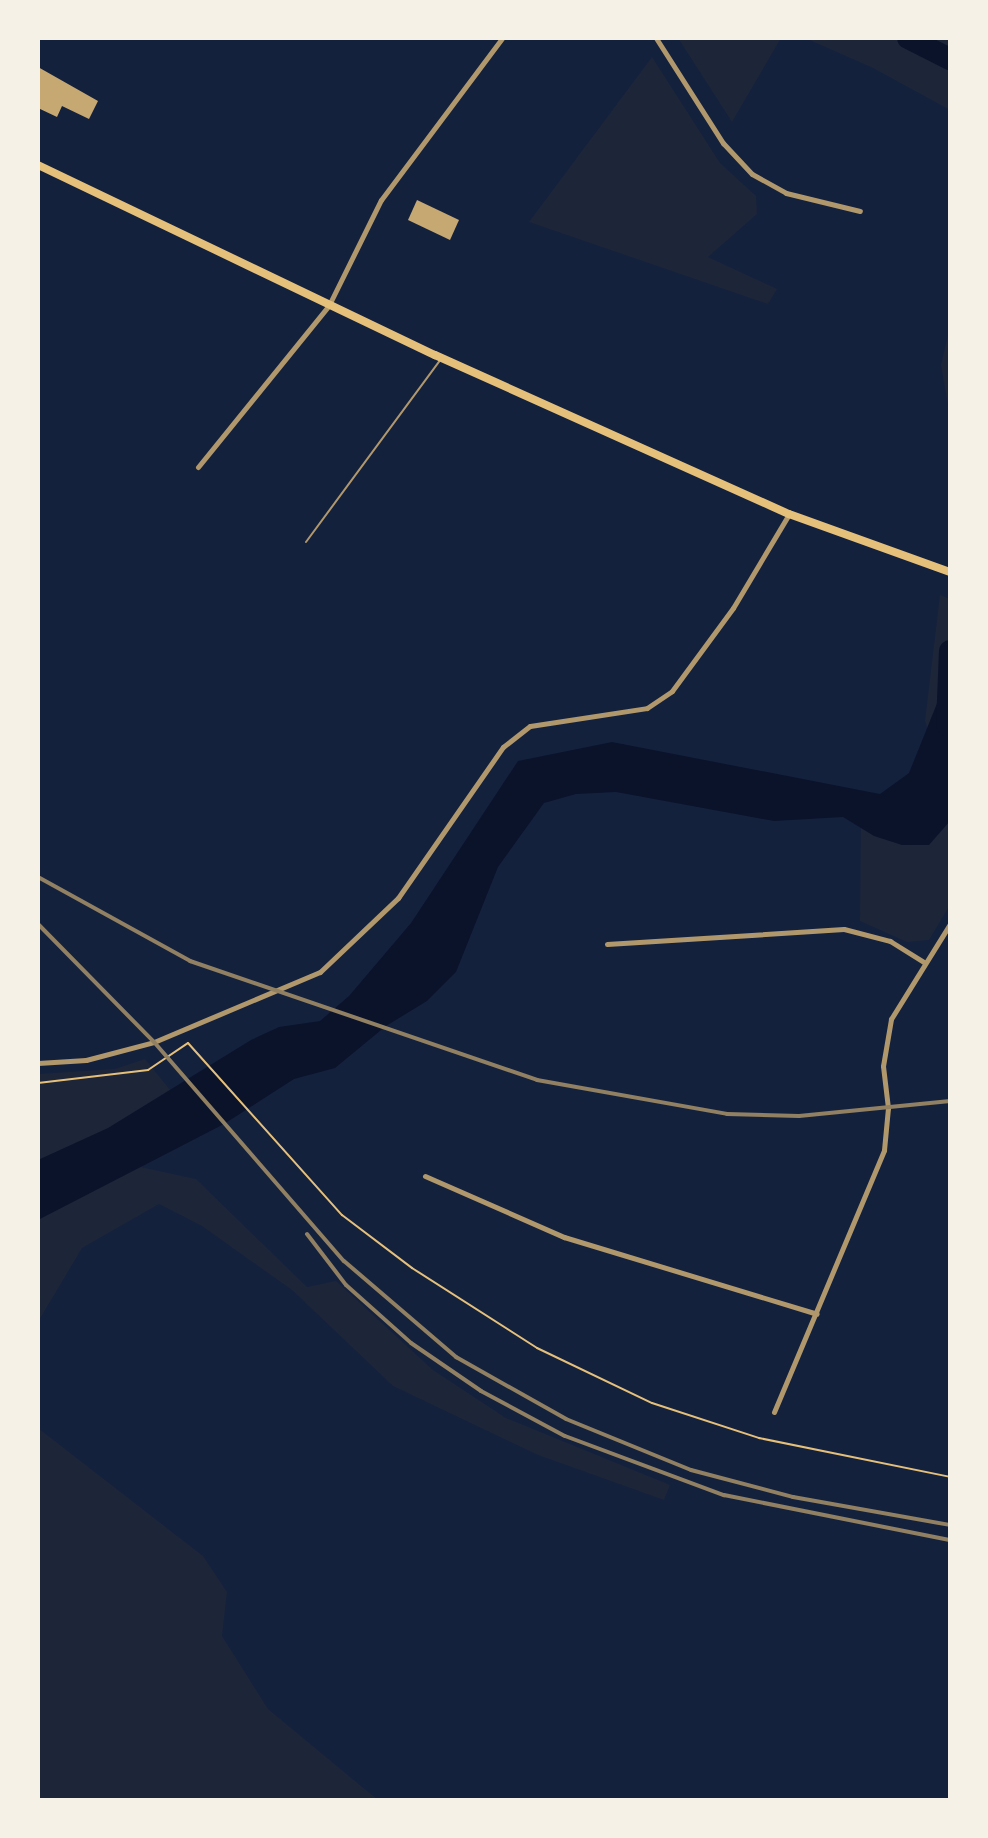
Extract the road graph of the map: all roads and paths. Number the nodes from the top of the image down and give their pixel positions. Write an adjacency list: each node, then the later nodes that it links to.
1 (502, 38): 5 (street)
2 (656, 38): 4 (street)
3 (38, 165): 5 (main road)
4 (860, 211)
5 (329, 305): 6 (main road); 7 (street)
6 (442, 358): 8 (main road); 9 (lane)
7 (198, 467)
8 (789, 514): 10 (main road); 14 (street)
9 (306, 542)
10 (950, 572)
11 (950, 924): 13 (street)
12 (607, 944): 13 (street)
13 (924, 962): 17 (street)
14 (38, 1063)
15 (38, 1083): 19 (path)
16 (425, 1176): 17 (street)
17 (817, 1314): 18 (street)
18 (774, 1412)
19 (950, 1477)

